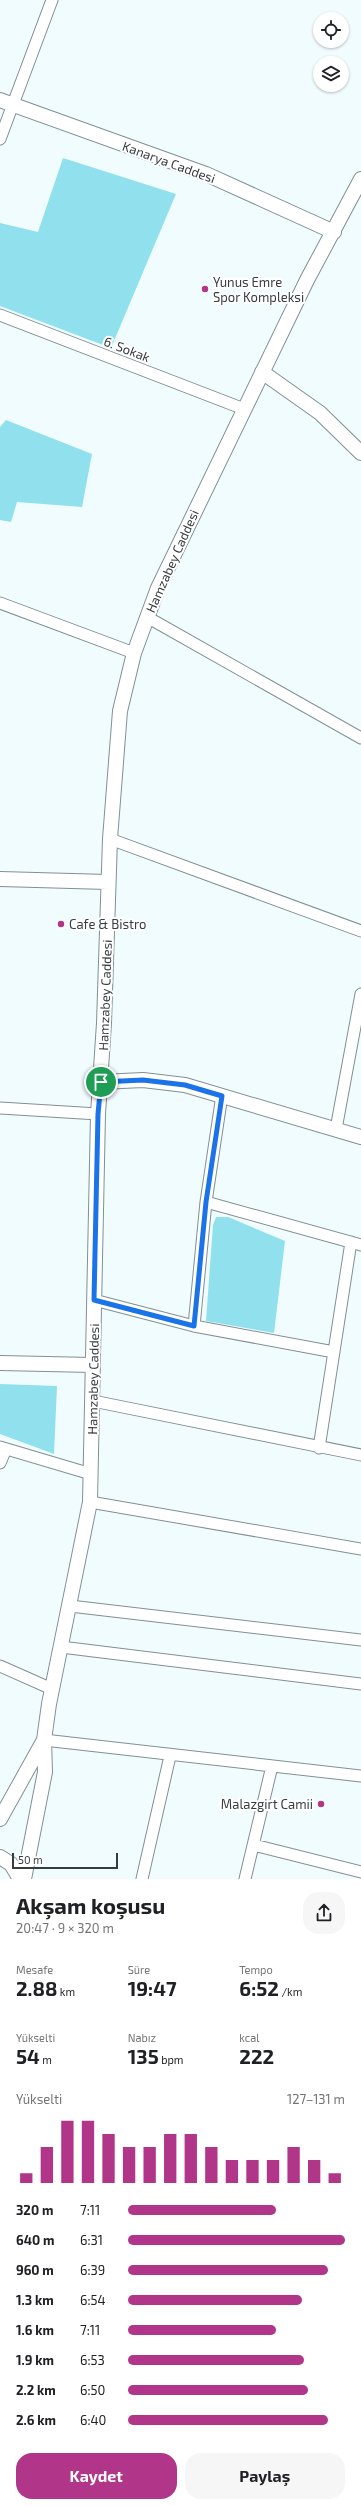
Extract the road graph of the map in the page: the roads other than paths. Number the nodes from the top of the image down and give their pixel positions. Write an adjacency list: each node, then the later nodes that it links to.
1 (52, 0): 3 (street)
2 (0, 100): 3 (street, Kanarya Caddesi)
3 (13, 106): 4 (street); 6 (street, Kanarya Caddesi)
4 (0, 139)
5 (361, 179): 6 (street, Hamzabey Caddesi)
6 (334, 232): 8 (street, Hamzabey Caddesi)
7 (0, 315): 9 (street, 6. Sokak)
8 (262, 372): 9 (street, Hamzabey Caddesi); 10 (street)
9 (244, 409): 12 (street, Hamzabey Caddesi)
10 (361, 453)
11 (0, 604): 13 (street)
12 (147, 617): 13 (street, Hamzabey Caddesi); 14 (street)
13 (134, 653): 15 (street, Hamzabey Caddesi)
14 (361, 738)
15 (110, 839): 17 (street, Hamzabey Caddesi); 18 (street)
16 (0, 879): 17 (street)
17 (108, 882): 20 (street, Hamzabey Caddesi)
18 (361, 931)
19 (361, 994): 24 (street)
20 (101, 1082): 21 (street); 23 (street, Hamzabey Caddesi)
21 (222, 1096): 24 (street); 26 (street)
22 (0, 1108): 23 (street)
23 (98, 1114): 28 (street, Hamzabey Caddesi)
24 (336, 1130): 25 (street)
25 (361, 1137)
26 (206, 1202): 27 (street); 29 (street)
27 (356, 1243): 30 (street)
28 (94, 1300): 29 (street); 32 (street, Hamzabey Caddesi)
29 (194, 1326): 30 (street)
30 (334, 1352): 35 (street)
31 (0, 1363): 32 (street)
32 (93, 1365): 33 (street, Hamzabey Caddesi)
33 (92, 1401): 35 (street); 38 (street, Hamzabey Caddesi)
34 (3, 1448): 37 (street); 38 (street)
35 (319, 1448): 36 (street)
36 (361, 1455)
37 (0, 1463)
38 (91, 1474): 39 (street, Hamzabey Caddesi)
39 (90, 1502): 40 (street); 41 (street, Hamzabey Caddesi)
40 (361, 1549)
41 (70, 1606): 42 (street); 43 (street, Hamzabey Caddesi)
42 (361, 1640)
43 (61, 1647): 45 (street); 46 (street, Hamzabey Caddesi)
44 (0, 1666): 46 (street)
45 (361, 1684)
46 (52, 1689): 47 (street, Hamzabey Caddesi)
47 (44, 1740): 48 (street); 51 (street); 56 (street)
48 (170, 1756): 49 (street); 57 (street)
49 (272, 1766): 50 (street); 52 (street)
50 (361, 1776)
51 (0, 1819)
52 (254, 1845): 54 (street); 58 (street)
53 (0, 1857): 55 (street)
54 (355, 1874)
55 (20, 1879)
56 (24, 1879)
57 (142, 1879)
58 (245, 1879)

